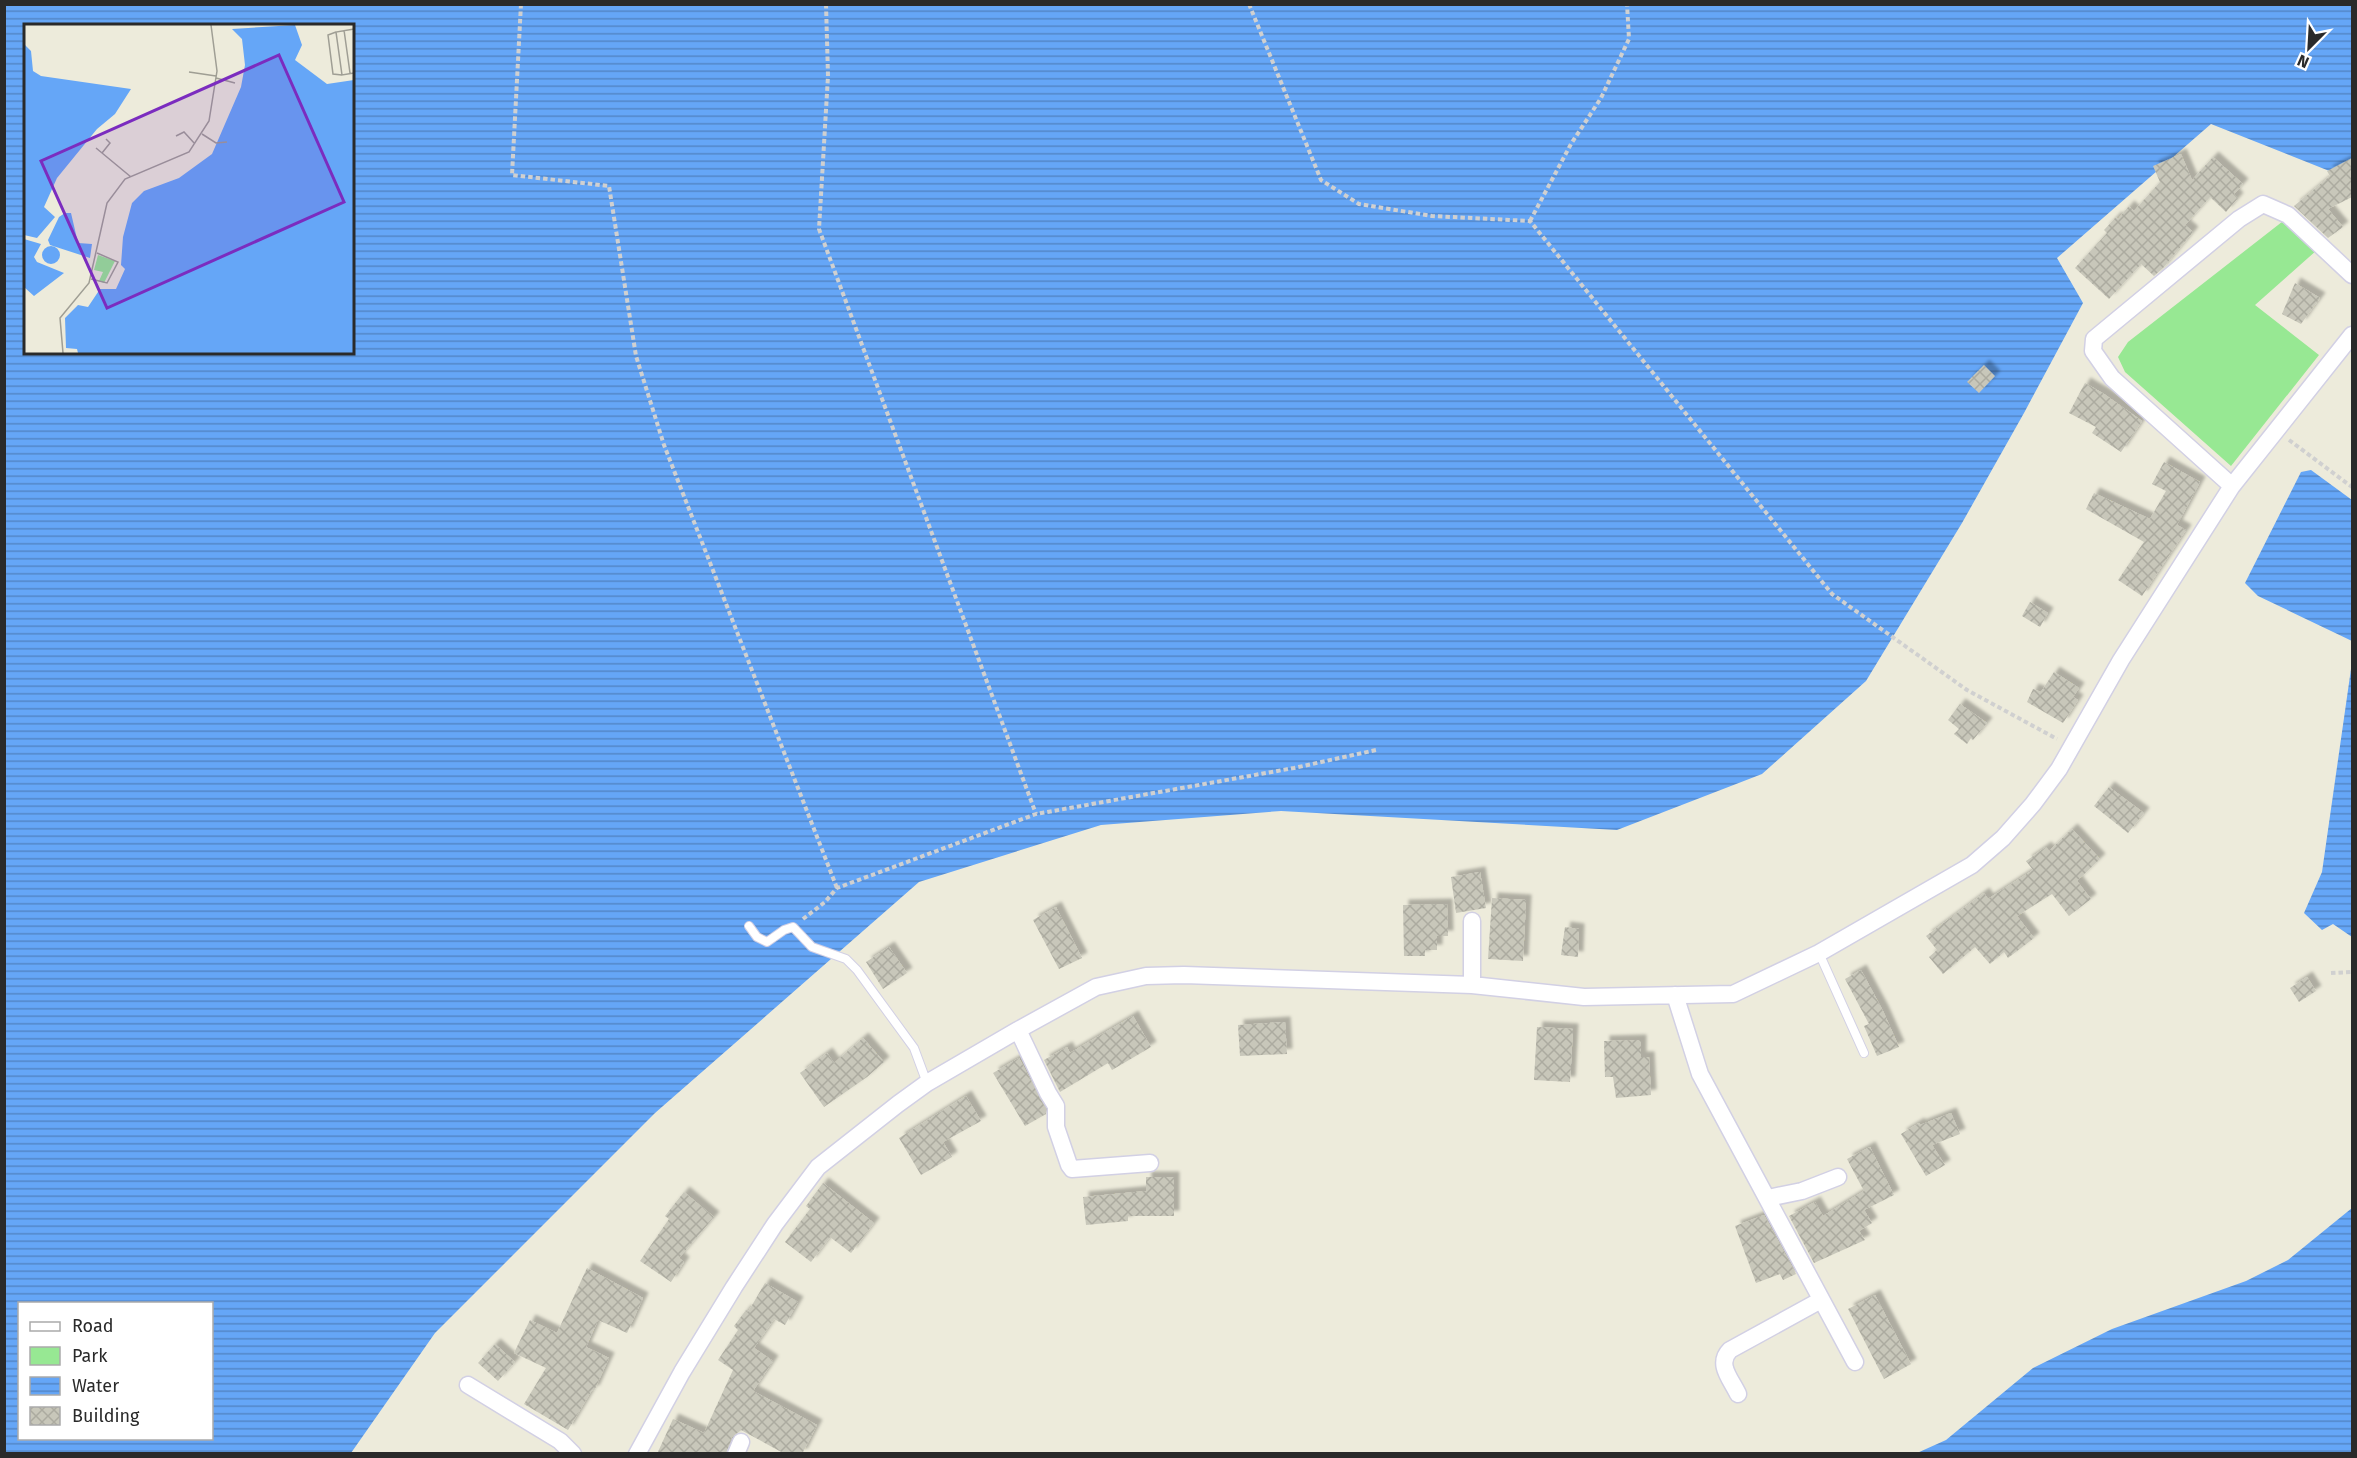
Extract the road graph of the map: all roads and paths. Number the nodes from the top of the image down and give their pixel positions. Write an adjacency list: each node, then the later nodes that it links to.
1 (521, 4): 14 (path)
2 (826, 4): 13 (path)
3 (1248, 4): 5 (path)
4 (1627, 4): 5 (path)
5 (1530, 221): 11 (path)
6 (2352, 275): 9 (street)
7 (2352, 335): 8 (street)
8 (2276, 430): 9 (street); 10 (path)
9 (2232, 486): 11 (street)
10 (2352, 487)
11 (2071, 747): 18 (street)
12 (1376, 750): 13 (path)
13 (1036, 814): 14 (path)
14 (837, 888): 17 (path)
15 (1472, 921): 21 (street)
16 (749, 926): 17 (lane)
17 (793, 927): 25 (lane)
18 (1819, 953): 22 (street); 24 (lane)
19 (2352, 972): 20 (path)
20 (2331, 973)
21 (1472, 985): 22 (street); 23 (street)
22 (1675, 995): 28 (street)
23 (1018, 1030): 25 (street); 26 (street)
24 (1864, 1053)
25 (927, 1083): 34 (street)
26 (1150, 1163)
27 (1838, 1177): 28 (street)
28 (1768, 1198): 29 (street)
29 (1821, 1300): 30 (street); 32 (street)
30 (1855, 1362)
31 (468, 1385): 33 (street)
32 (1738, 1394)
33 (573, 1454)
34 (637, 1454)

